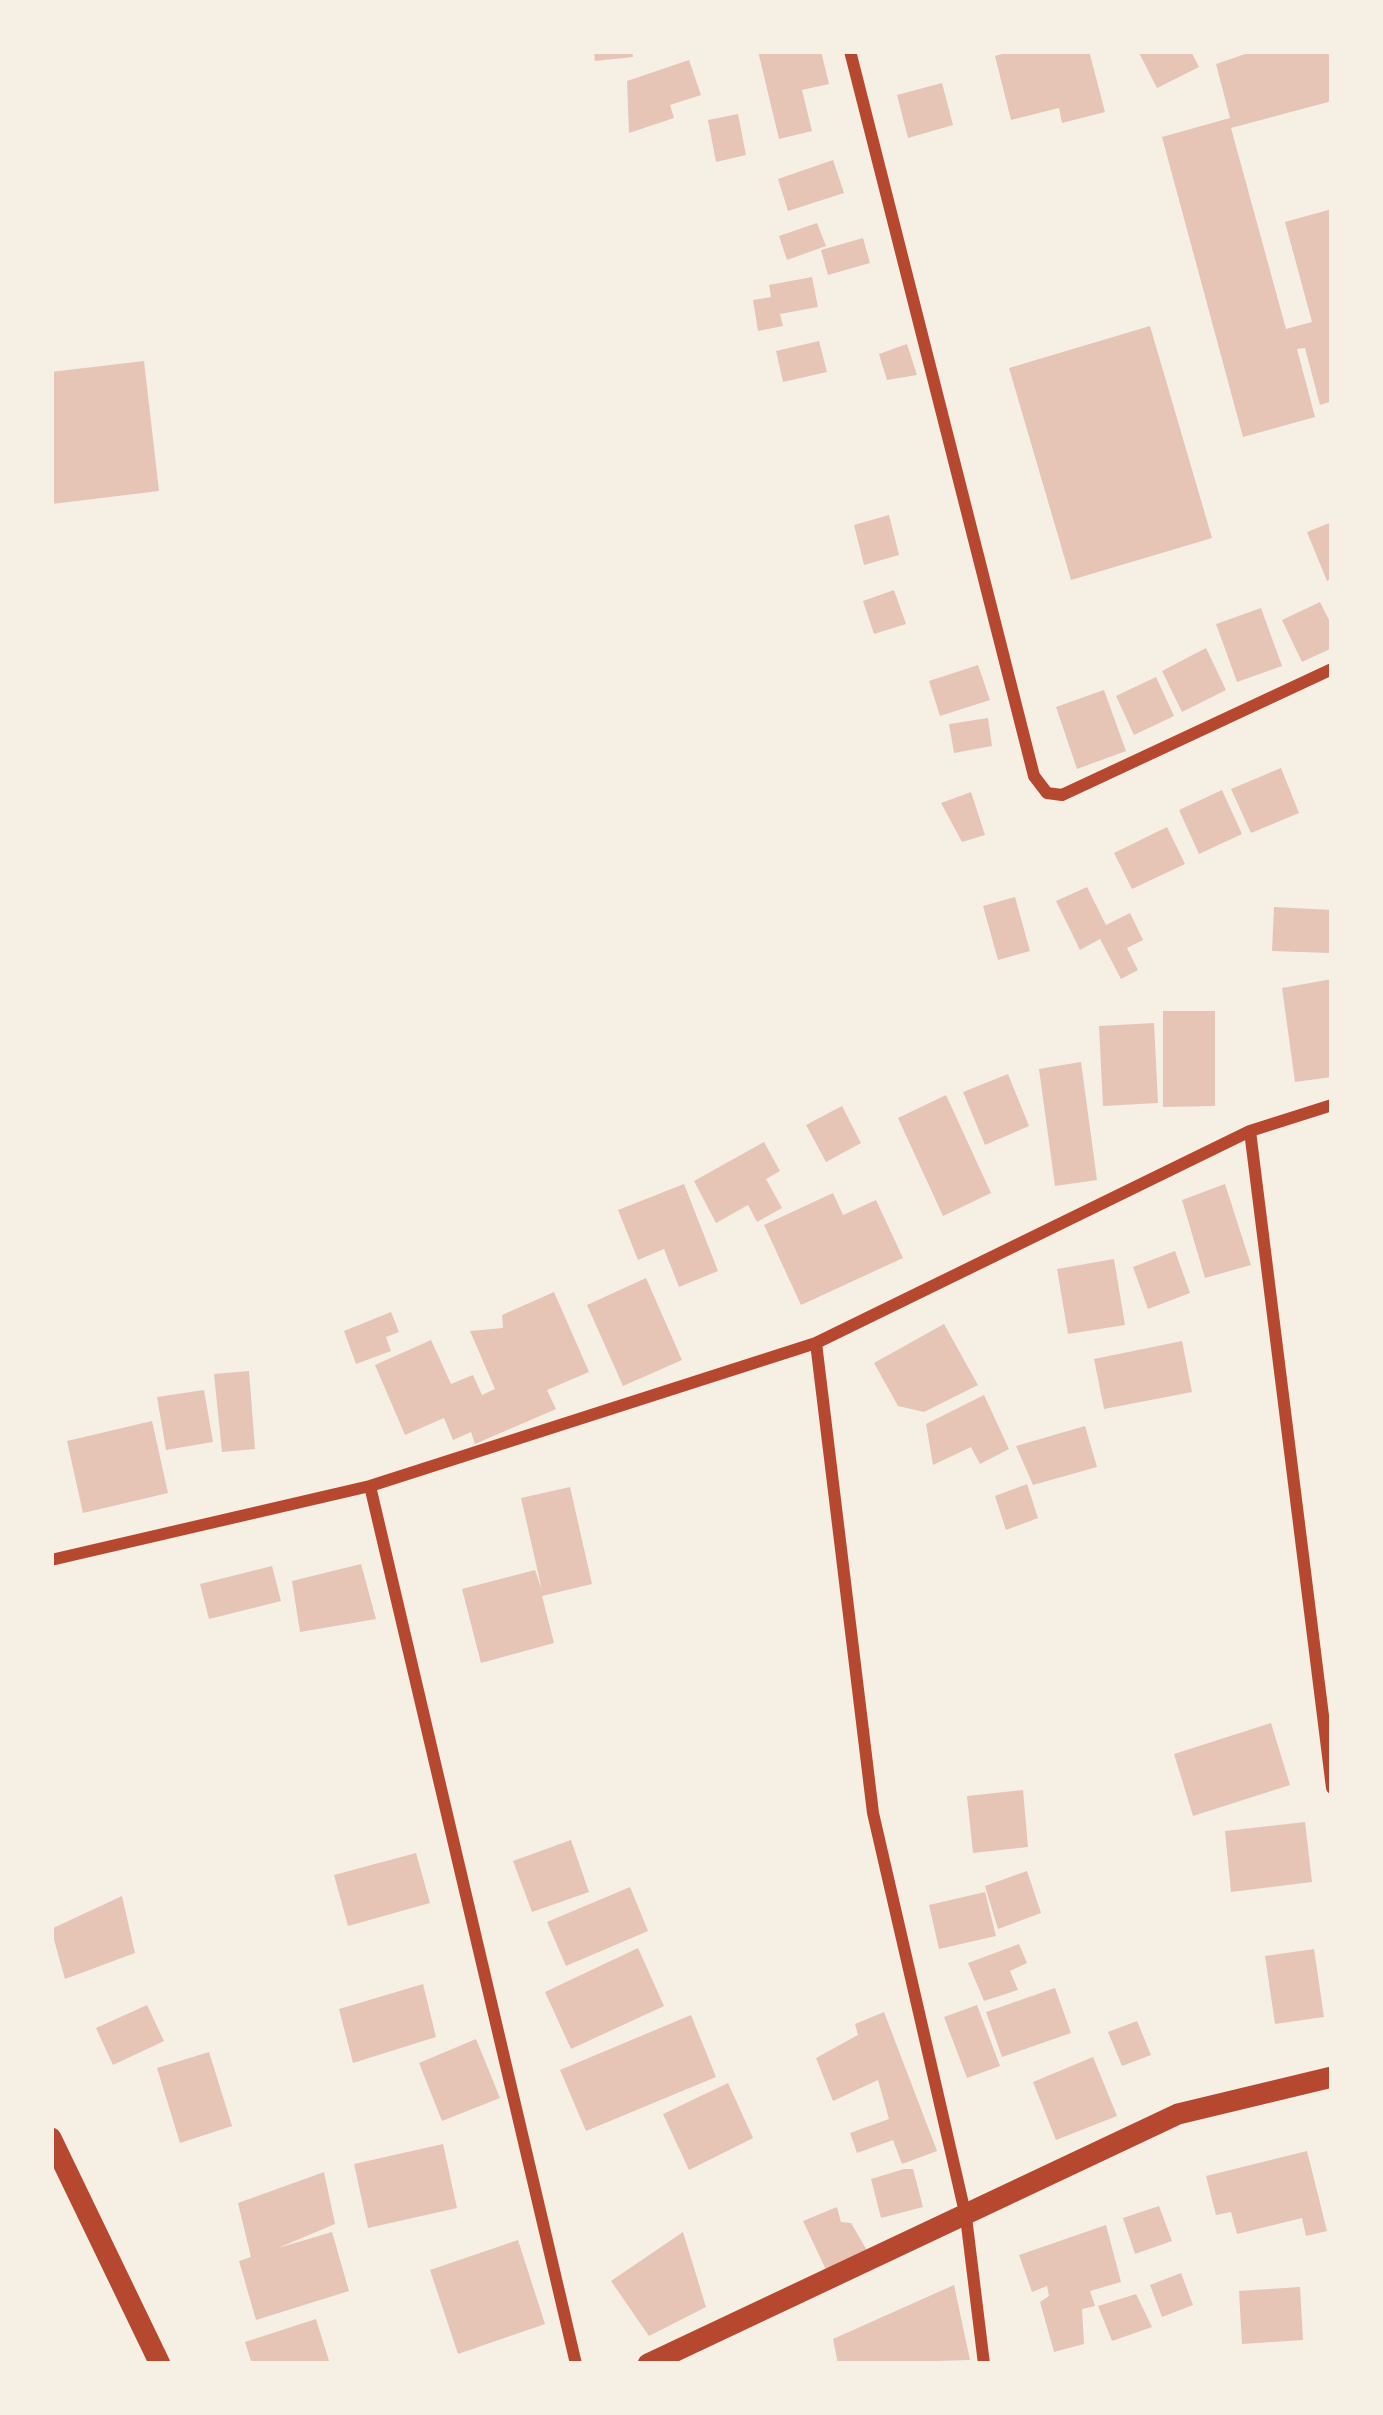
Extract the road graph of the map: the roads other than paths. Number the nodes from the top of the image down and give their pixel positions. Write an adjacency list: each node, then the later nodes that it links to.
1 (856, 52): 2 (street)
2 (1332, 669)
3 (1332, 1105): 4 (street)
4 (1250, 1132): 5 (street); 8 (street)
5 (817, 1342): 6 (street); 11 (street)
6 (370, 1486): 7 (street); 13 (street)
7 (51, 1560)
8 (1332, 1788)
9 (1332, 2077): 11 (street)
10 (51, 2138): 12 (street)
11 (966, 2217): 14 (street); 15 (street)
12 (160, 2364)
13 (576, 2364)
14 (648, 2364)
15 (984, 2364)

